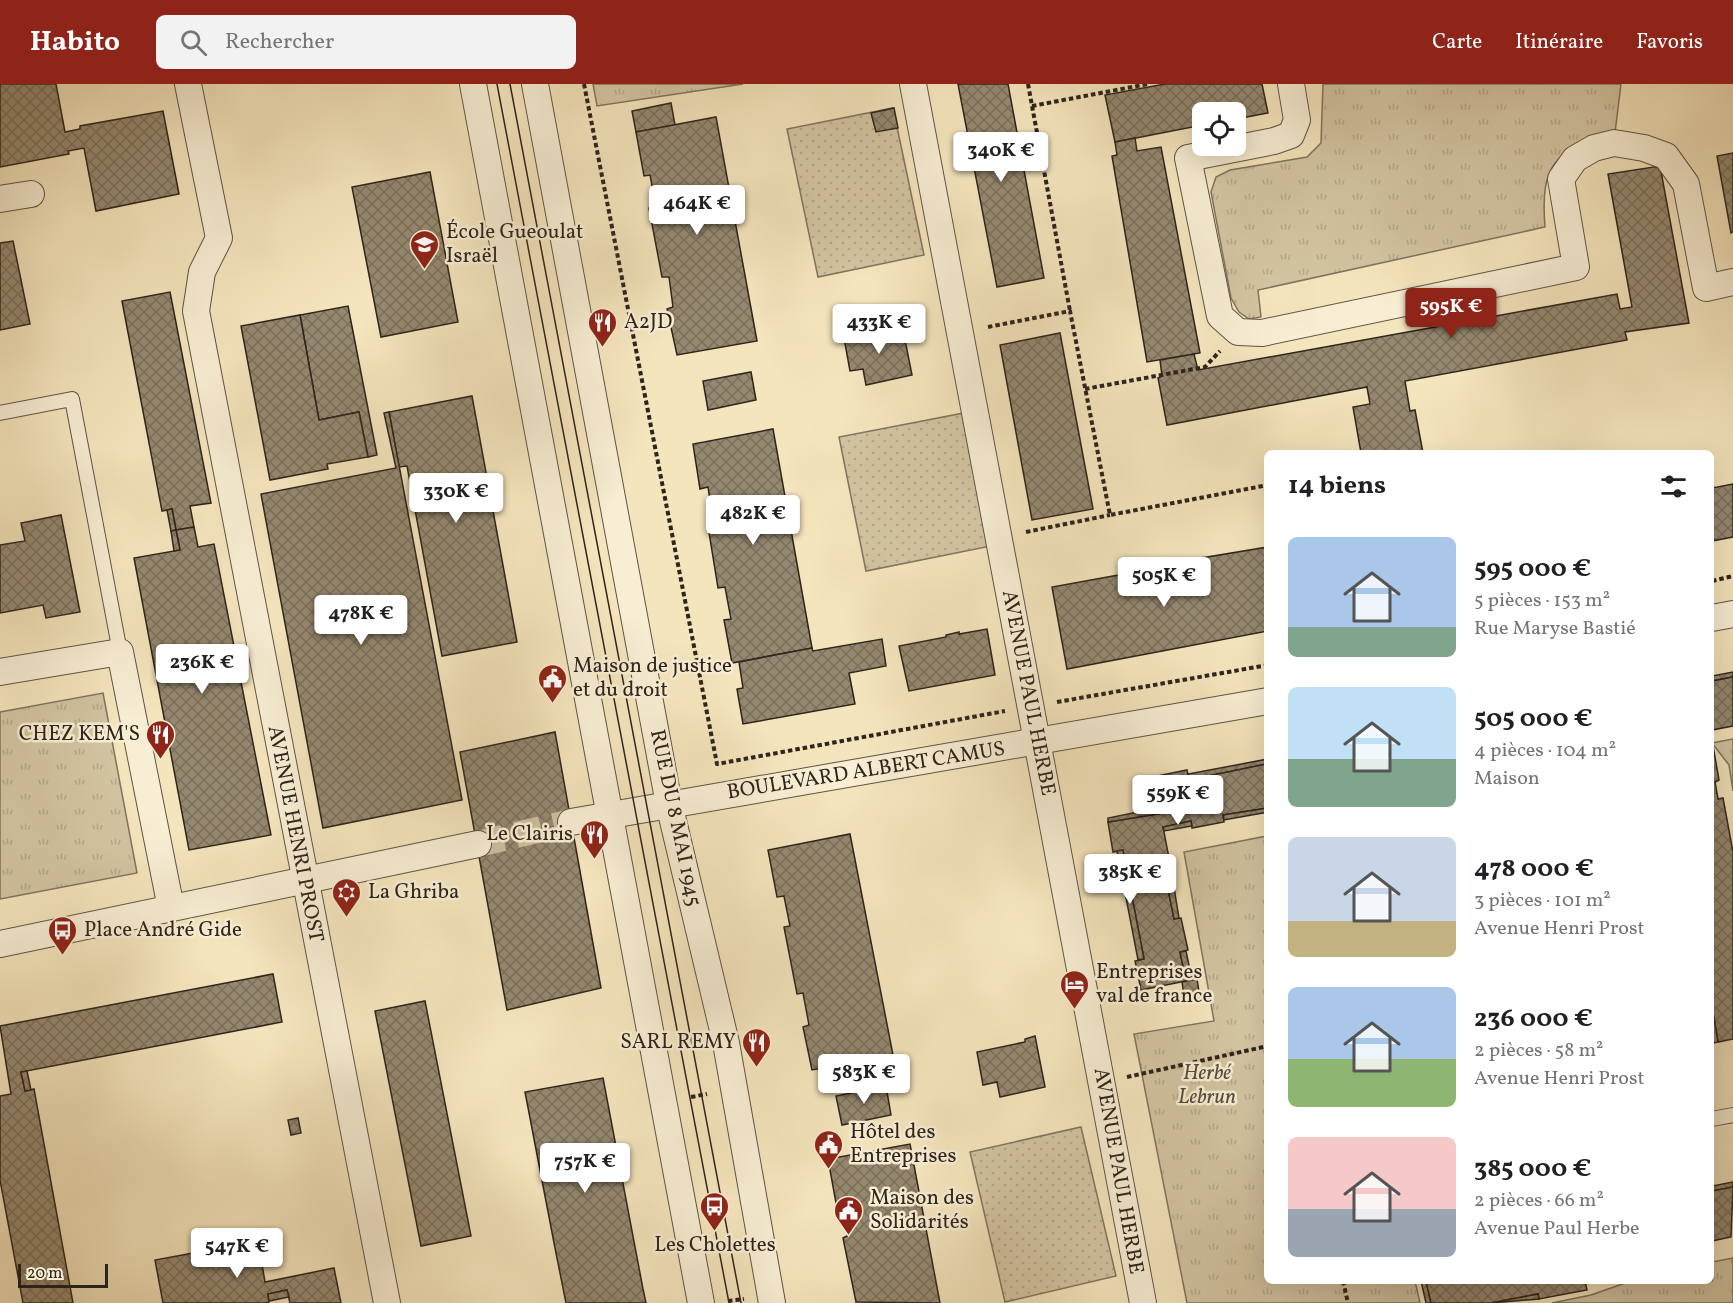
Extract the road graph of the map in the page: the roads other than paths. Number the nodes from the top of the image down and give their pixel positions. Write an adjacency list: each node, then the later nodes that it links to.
1 (188, 84): 20 (street, AVENUE HENRI PROST)
2 (473, 84): 17 (street)
3 (535, 84): 16 (street, RUE DU 8 MAI 1945)
4 (913, 84): 15 (street, AVENUE PAUL HERBE)
5 (1291, 84): 8 (street)
6 (31, 194): 7 (street)
7 (0, 199)
8 (1733, 282)
9 (0, 413): 12 (lane)
10 (1733, 614): 11 (street)
11 (1714, 618)
12 (120, 652): 13 (street); 21 (street)
13 (0, 672)
14 (1264, 702): 15 (street, BOULEVARD ALBERT CAMUS)
15 (1038, 743): 16 (street, BOULEVARD ALBERT CAMUS); 28 (street, AVENUE PAUL HERBE)
16 (669, 804): 17 (street, BOULEVARD ALBERT CAMUS); 27 (street, RUE DU 8 MAI 1945)
17 (610, 816): 18 (street, BOULEVARD ALBERT CAMUS); 26 (street)
18 (571, 822)
19 (478, 844): 20 (street)
20 (303, 879): 21 (street); 25 (street, AVENUE HENRI PROST)
21 (171, 908): 22 (street)
22 (0, 944)
23 (1733, 1115): 24 (lane)
24 (1714, 1119)
25 (387, 1303)
26 (701, 1303)
27 (772, 1303)
28 (1143, 1303)

